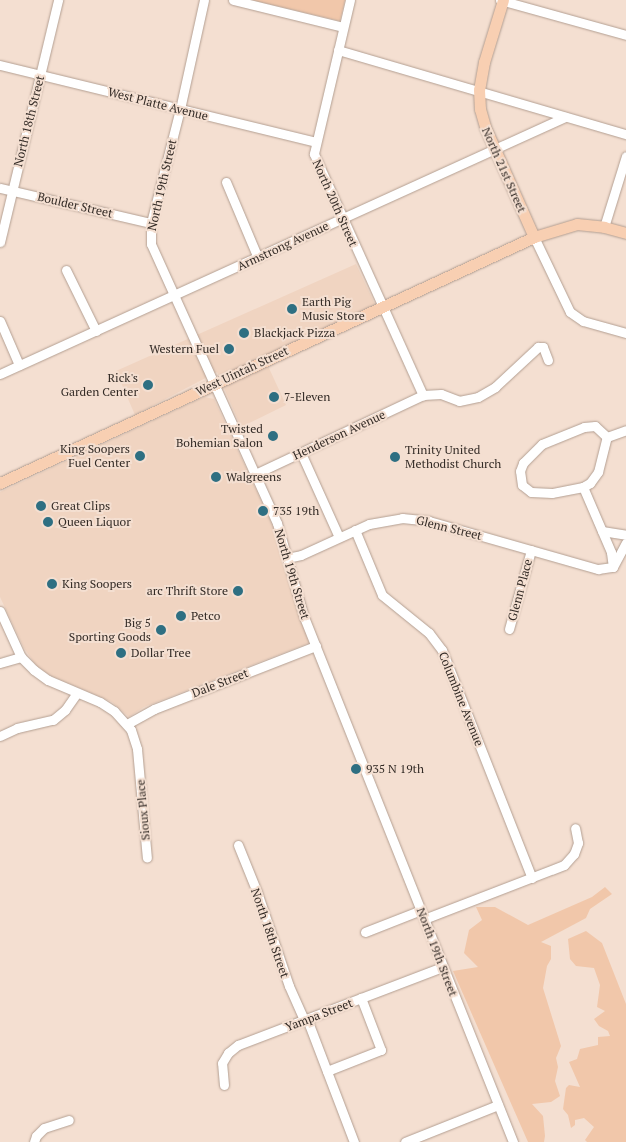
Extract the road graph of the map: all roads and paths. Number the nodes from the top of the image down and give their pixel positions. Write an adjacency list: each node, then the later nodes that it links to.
1 (58, 0): 10 (street, North 18th Street)
2 (204, 0): 12 (street, North 19th Street)
3 (233, 0): 6 (street)
4 (350, 0): 6 (street, North 20th Street)
5 (502, 0): 7 (street); 11 (main road, North 21st Street)
6 (343, 27): 8 (street, North 20th Street)
7 (626, 35)
8 (338, 50): 11 (street); 15 (street, North 20th Street)
9 (0, 65): 10 (street, West Platte Avenue)
10 (40, 75): 12 (street, West Platte Avenue); 20 (street, North 18th Street)
11 (479, 90): 13 (street); 16 (main road, North 21st Street)
12 (180, 109): 15 (street, West Platte Avenue); 22 (street, North 19th Street)
13 (565, 117): 14 (street); 16 (street, Armstrong Avenue)
14 (626, 134)
15 (315, 142): 21 (street, North 20th Street)
16 (494, 150): 21 (street, Armstrong Avenue); 25 (main road, North 21st Street)
17 (626, 156): 23 (street)
18 (226, 182): 27 (street)
19 (0, 188): 20 (street, Boulder Street)
20 (12, 191): 22 (street, Boulder Street); 26 (street, North 18th Street)
21 (342, 219): 27 (street, Armstrong Avenue); 30 (street, North 20th Street)
22 (150, 223): 29 (street, North 19th Street)
23 (604, 227): 24 (main road, West Uintah Street); 25 (main road, West Uintah Street)
24 (626, 233)
25 (534, 237): 30 (main road, West Uintah Street); 33 (street, North 21st Street)
26 (0, 242)
27 (258, 258): 29 (street, Armstrong Avenue)
28 (66, 270): 32 (street)
29 (174, 296): 32 (street, Armstrong Avenue); 37 (street, North 19th Street)
30 (382, 307): 37 (main road, West Uintah Street); 38 (street, North 20th Street)
31 (0, 321): 35 (street)
32 (96, 331): 35 (street, Armstrong Avenue)
33 (626, 333)
34 (548, 360): 38 (street)
35 (20, 365): 36 (street, Armstrong Avenue)
36 (0, 374)
37 (214, 384): 42 (street, North 19th Street); 43 (main road, West Uintah Street)
38 (423, 396): 41 (street, Henderson Avenue)
39 (626, 430): 40 (street)
40 (607, 437): 44 (street); 44 (street)
41 (300, 453): 42 (street, Henderson Avenue); 48 (street)
42 (255, 474): 51 (street, North 19th Street)
43 (0, 483)
44 (583, 487): 46 (street)
45 (356, 530): 48 (street, Glenn Street); 50 (street, Glenn Street); 64 (street, Columbine Avenue)
46 (602, 531): 47 (street); 52 (street)
47 (626, 535)
48 (339, 537): 51 (street, Glenn Street)
49 (626, 543): 52 (street)
50 (530, 550): 52 (street, Glenn Street); 54 (street, Glenn Place)
51 (287, 558): 55 (street, North 19th Street)
52 (613, 567)
53 (0, 611): 56 (street)
54 (509, 629)
55 (316, 646): 59 (street, Dale Street); 65 (street, North 19th Street)
56 (21, 657): 57 (street); 58 (street)
57 (1, 663)
58 (76, 694): 59 (street); 60 (street)
59 (128, 724): 63 (street, Sioux Place)
60 (0, 736)
61 (575, 828): 64 (street)
62 (238, 845): 69 (street, North 18th Street)
63 (147, 858)
64 (532, 878): 65 (street)
65 (422, 915): 66 (street); 67 (street, North 19th Street)
66 (365, 932)
67 (442, 966): 68 (street, Yampa Street); 72 (street, North 19th Street)
68 (361, 998): 69 (street, Yampa Street); 70 (street)
69 (306, 1020): 70 (street, North 18th Street); 71 (street, Yampa Street)
70 (327, 1071): 75 (street, North 18th Street)
71 (224, 1084)
72 (498, 1104): 76 (street); 77 (street, North 19th Street)
73 (69, 1120): 74 (street)
74 (34, 1142)
75 (354, 1142)
76 (405, 1142)
77 (513, 1142)

